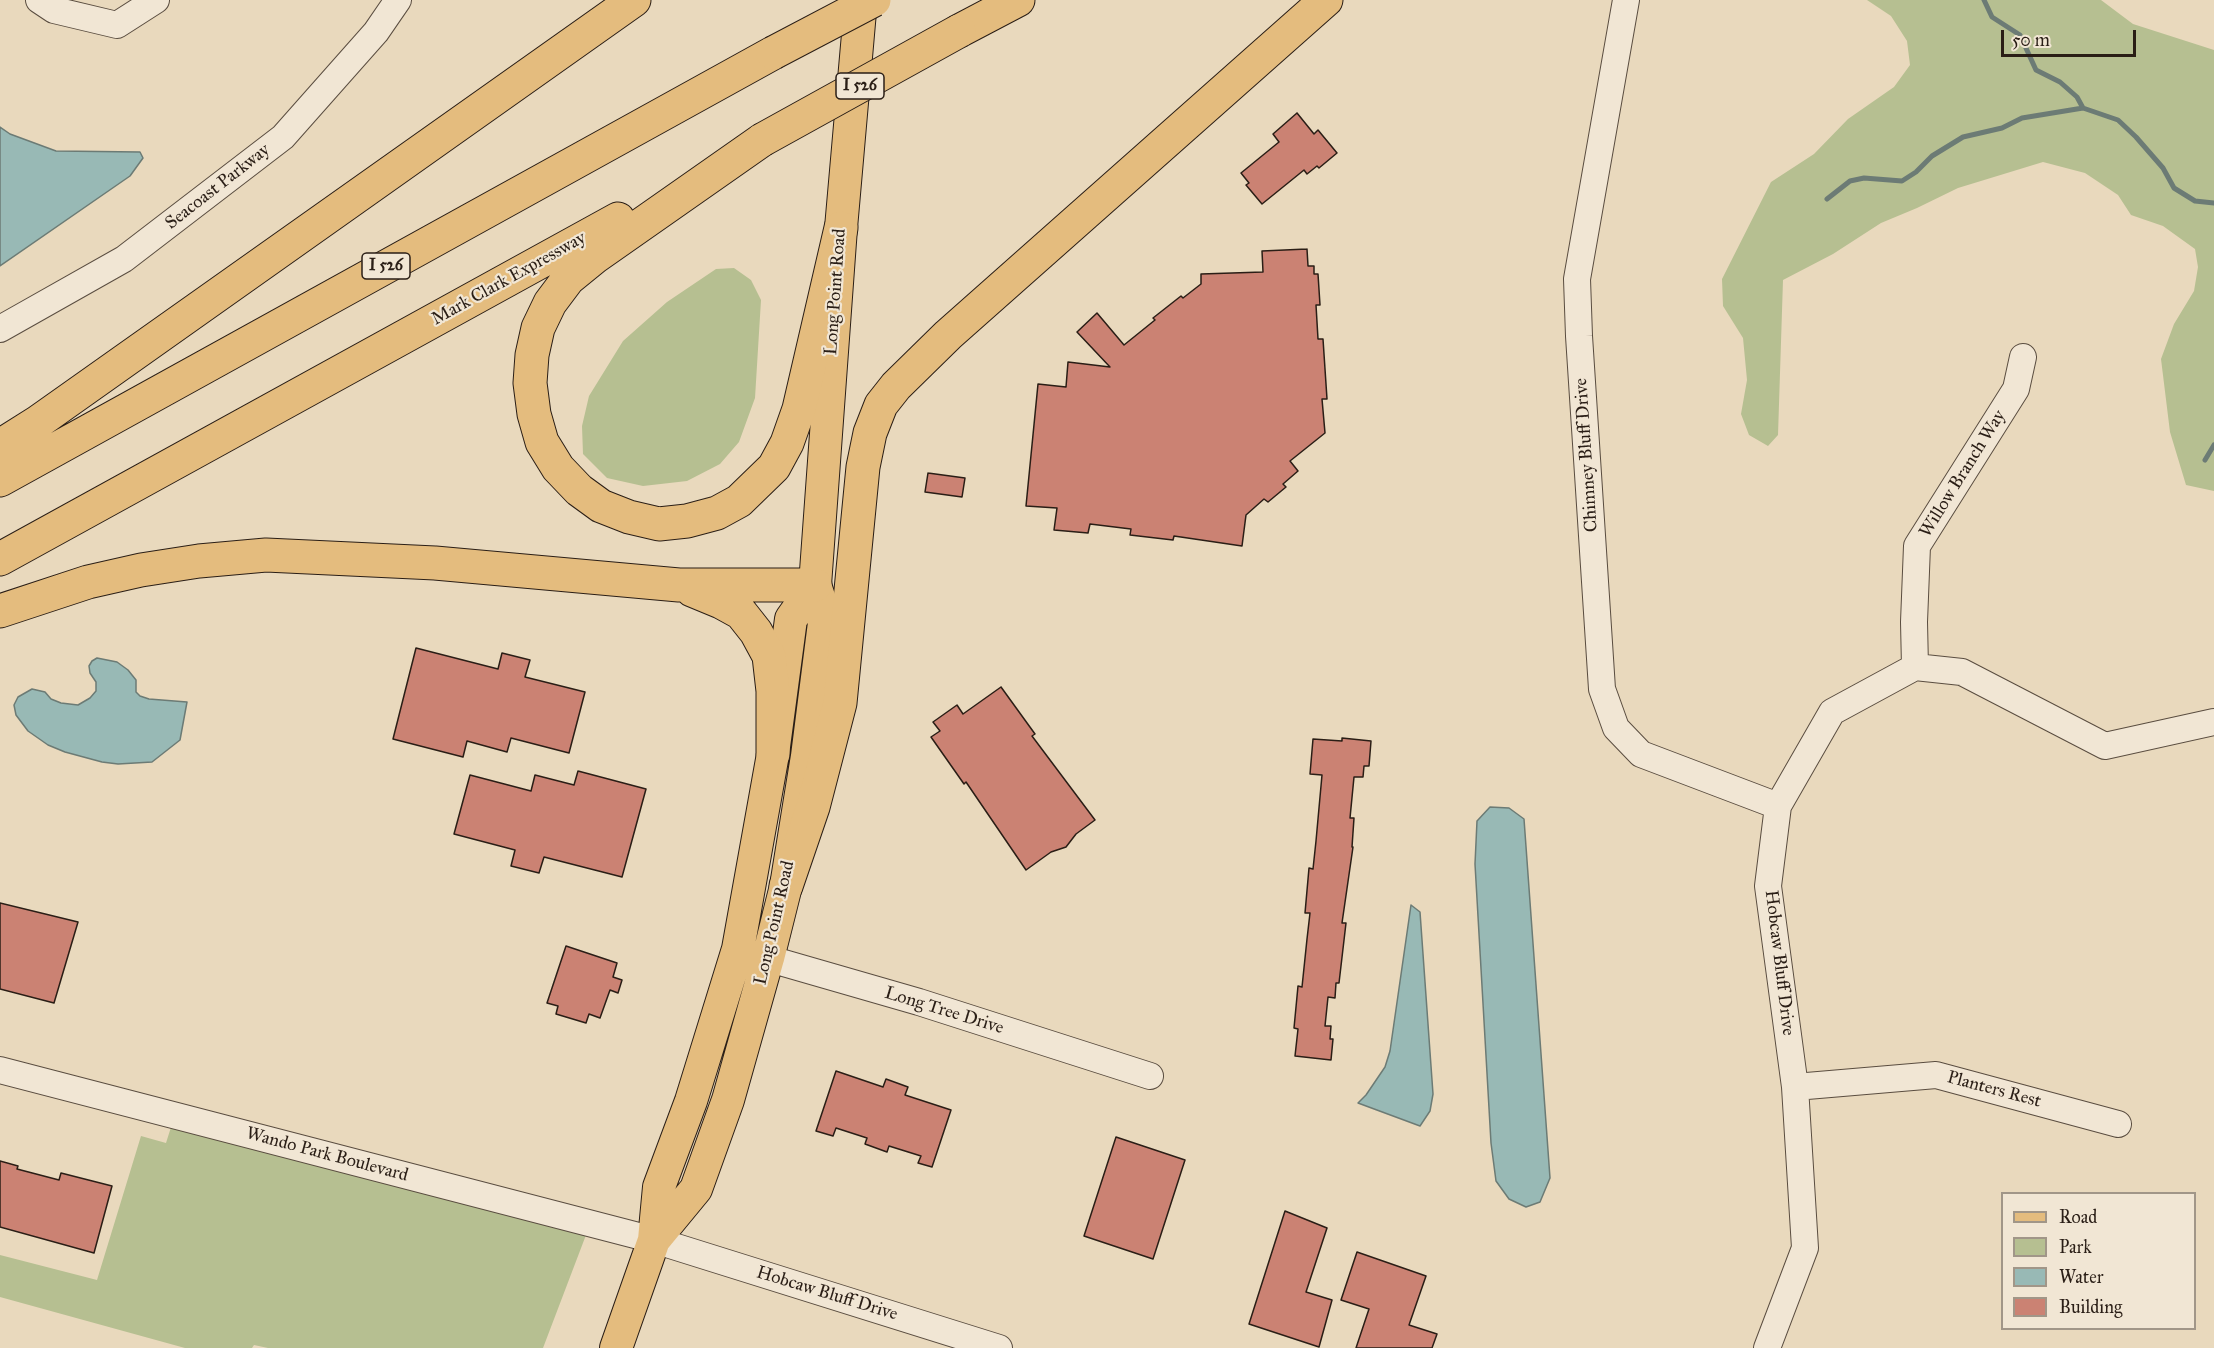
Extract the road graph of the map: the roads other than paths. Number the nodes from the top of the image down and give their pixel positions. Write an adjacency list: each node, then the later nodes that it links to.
1 (39, 0): 2 (street)
2 (156, 0)
3 (398, 0): 12 (street, Seacoast Parkway)
4 (634, 0): 14 (highway)
5 (861, 0): 11 (main road, Long Point Road)
6 (874, 0): 15 (highway, I 526, bridge)
7 (1018, 0): 10 (highway, Mark Clark Expressway / I 526, bridge)
8 (1326, 0): 24 (highway)
9 (1626, 0): 23 (street, Chimney Bluff Drive)
10 (762, 140): 11 (highway); 16 (highway, Mark Clark Expressway / I 526)
11 (841, 228): 18 (main road, Long Point Road)
12 (0, 329)
13 (2023, 357): 20 (street, Willow Branch Way)
14 (0, 446)
15 (0, 480)
16 (0, 559)
17 (679, 585): 18 (highway); 19 (highway); 22 (highway)
18 (815, 585): 22 (main road, Long Point Road); 24 (main road, Long Point Road)
19 (0, 611)
20 (1915, 667): 21 (street); 23 (street, Hobcaw Bluff Drive)
21 (2214, 722)
22 (773, 754): 25 (main road, Long Point Road)
23 (1778, 806): 29 (street, Hobcaw Bluff Drive)
24 (786, 886): 26 (main road, Long Point Road)
25 (738, 949): 26 (street, Long Tree Drive); 31 (main road, Long Point Road)
26 (768, 958): 28 (street, Long Tree Drive); 31 (main road, Long Point Road)
27 (0, 1070): 31 (street, Wando Park Boulevard)
28 (1150, 1076)
29 (1795, 1087): 30 (street, Planters Rest); 34 (street, Hobcaw Bluff Drive)
30 (2118, 1124)
31 (654, 1240): 32 (main road, Long Point Road); 33 (street, Hobcaw Bluff Drive)
32 (616, 1348)
33 (999, 1348)
34 (1767, 1348)

